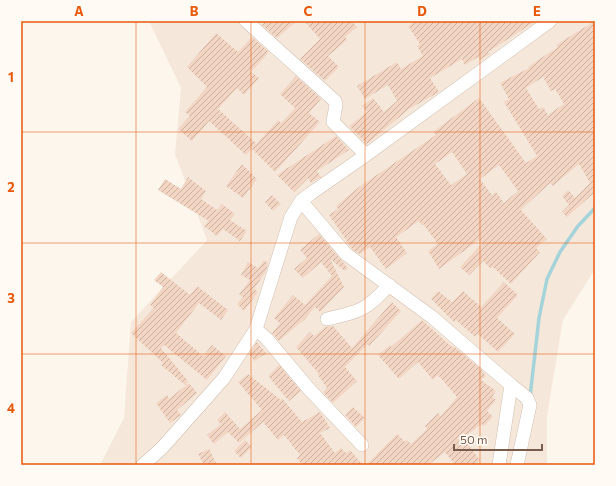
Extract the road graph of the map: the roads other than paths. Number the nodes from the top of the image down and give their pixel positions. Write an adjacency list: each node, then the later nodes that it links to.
1 (246, 21): 3 (street)
2 (550, 21): 3 (street)
3 (366, 155): 4 (street)
4 (301, 201): 5 (street); 7 (street)
5 (389, 285): 6 (street); 8 (street)
6 (327, 319)
7 (256, 329): 9 (street); 10 (street)
8 (514, 387): 11 (street); 12 (street)
9 (362, 445)
10 (143, 465)
11 (499, 465)
12 (517, 465)

